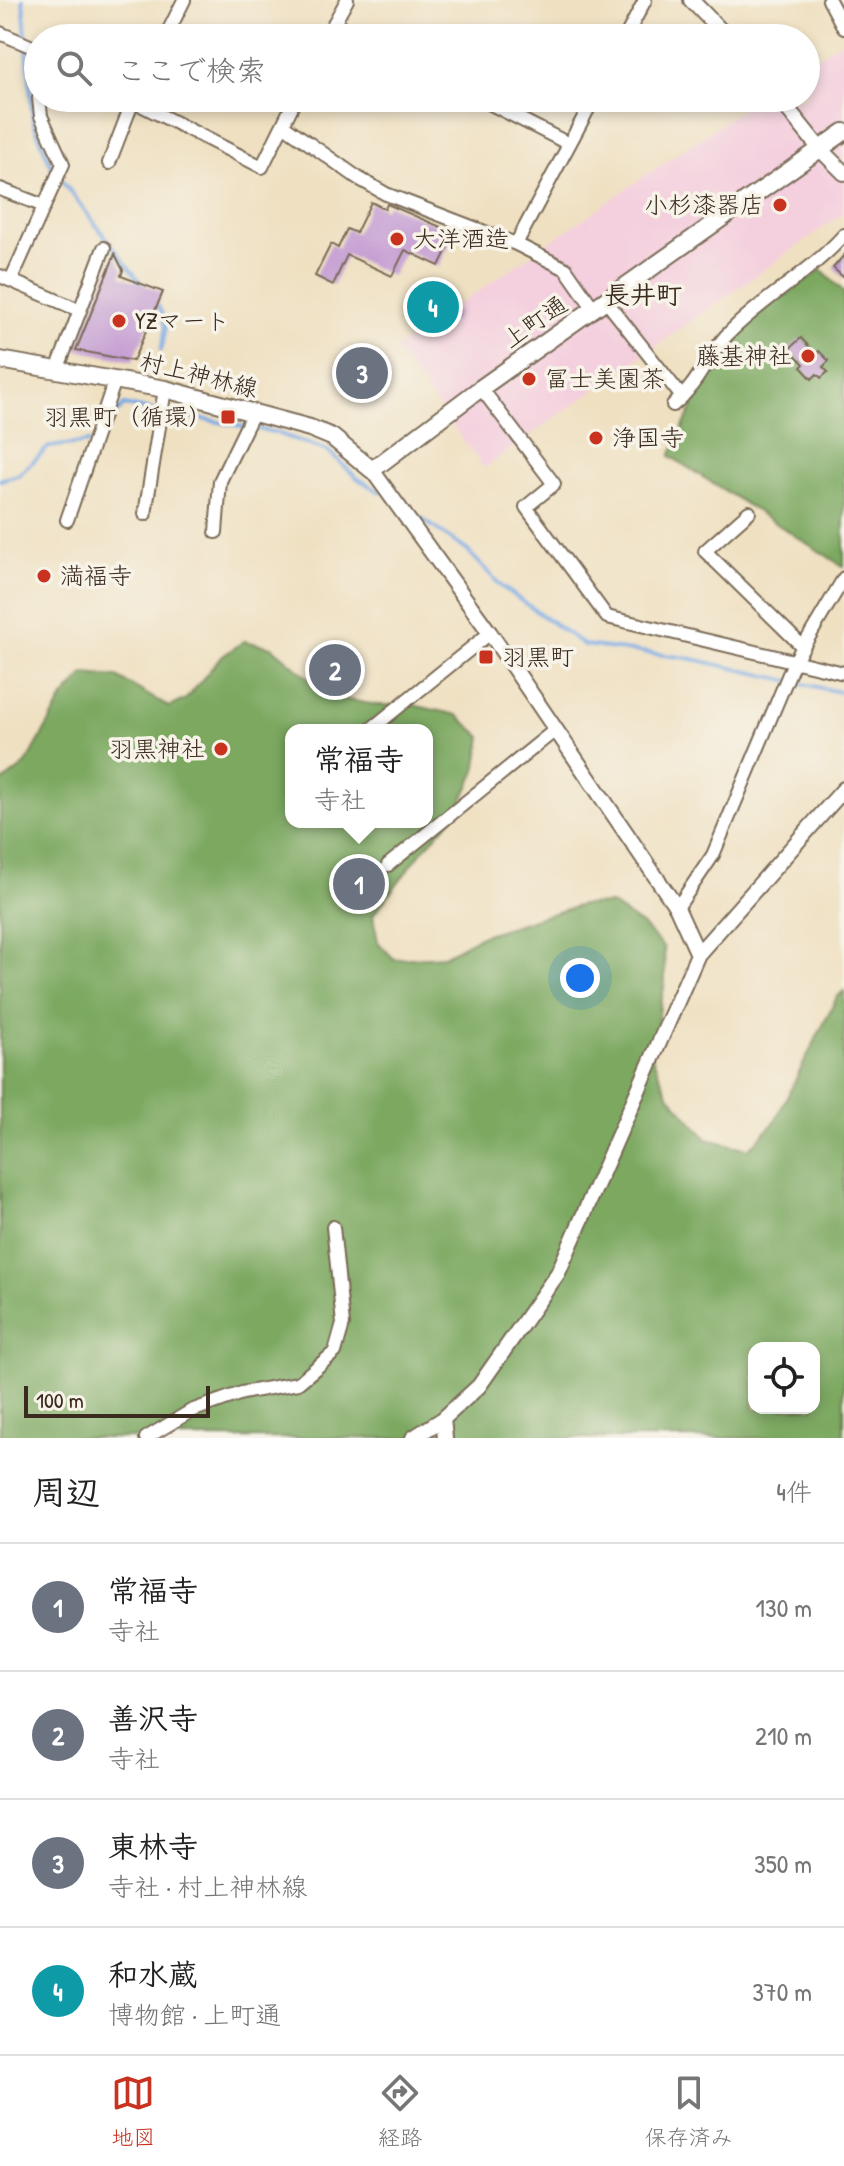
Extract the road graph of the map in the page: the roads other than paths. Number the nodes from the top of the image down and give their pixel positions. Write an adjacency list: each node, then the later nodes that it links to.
1 (184, 0): 7 (street)
2 (347, 0): 6 (street)
3 (645, 0): 8 (street)
4 (691, 0): 9 (street)
5 (829, 0): 10 (street)
6 (334, 23)
7 (172, 24)
8 (632, 24)
9 (714, 24)
10 (844, 28)
11 (3, 35): 12 (street); 13 (street)
12 (24, 44)
13 (0, 50)
14 (41, 112): 28 (street)
15 (129, 112): 25 (street)
16 (158, 112): 21 (street)
17 (289, 112): 21 (street)
18 (506, 112): 23 (street)
19 (586, 112): 23 (street)
20 (790, 112): 24 (street)
21 (283, 125): 30 (street)
22 (844, 132): 24 (main road, 上町通)
23 (569, 144): 30 (street)
24 (820, 149): 26 (street); 33 (main road, 上町通)
25 (109, 163)
26 (844, 173)
27 (0, 189): 28 (street)
28 (44, 206): 32 (street)
29 (844, 235): 33 (street)
30 (516, 244): 33 (street)
31 (104, 248): 34 (street)
32 (6, 278): 34 (street)
33 (600, 305): 38 (main road, 上町通)
34 (79, 310): 36 (street)
35 (0, 360): 36 (main road, 村上神林線)
36 (57, 370): 37 (main road, 村上神林線)
37 (115, 380): 39 (main road, 村上神林線); 44 (street)
38 (481, 388): 41 (main road, 上町通); 49 (street)
39 (165, 389): 40 (main road, 村上神林線); 43 (street)
40 (253, 413): 41 (main road, 村上神林線); 45 (street)
41 (372, 470): 47 (street)
42 (749, 512): 48 (street)
43 (145, 514)
44 (67, 520)
45 (216, 532)
46 (844, 578): 48 (street)
47 (490, 633): 51 (street); 52 (street)
48 (803, 647): 49 (street)
49 (794, 662): 50 (street); 55 (street)
50 (844, 673)
51 (377, 724)
52 (554, 731): 54 (street); 55 (street)
53 (844, 789): 56 (street)
54 (388, 865)
55 (677, 908): 56 (street)
56 (698, 954): 58 (street)
57 (333, 1227): 59 (street)
58 (443, 1419): 60 (street); 61 (street)
59 (146, 1438)
60 (413, 1438)
61 (445, 1438)

